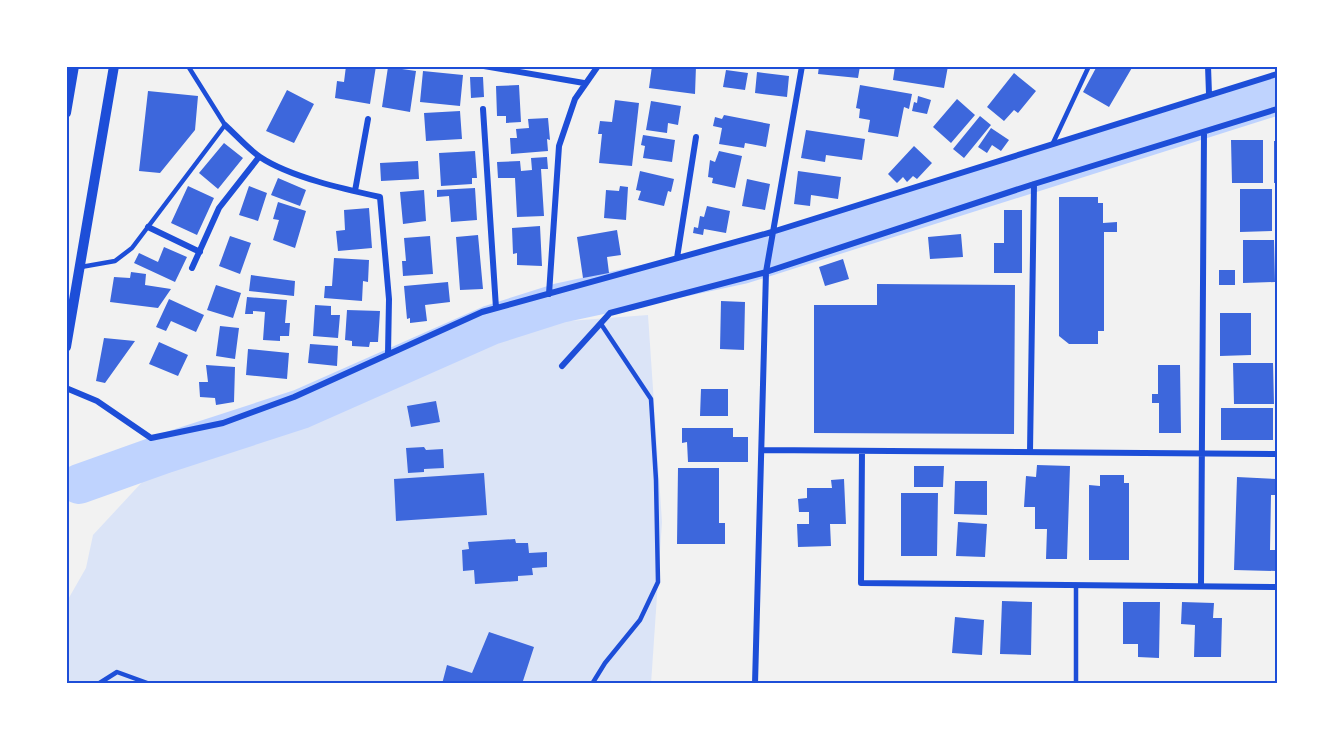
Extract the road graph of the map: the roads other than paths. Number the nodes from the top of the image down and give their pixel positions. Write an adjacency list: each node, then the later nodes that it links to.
1 (74, 66): 14 (street)
2 (114, 66): 27 (street)
3 (188, 66): 16 (lane)
4 (484, 66): 10 (street)
5 (598, 66): 10 (street)
6 (802, 66): 24 (street)
7 (1089, 66): 19 (lane)
8 (1208, 66): 11 (street)
9 (1277, 74): 11 (street)
10 (584, 84): 30 (street)
11 (1209, 94): 19 (street)
12 (483, 109): 31 (street)
13 (1277, 109): 17 (street)
14 (66, 113)
15 (368, 119): 22 (street)
16 (225, 125): 20 (street); 23 (lane)
17 (1204, 132): 21 (street); 41 (street)
18 (696, 137): 26 (street)
19 (1053, 143): 24 (street)
20 (259, 157): 22 (street); 25 (street)
21 (1034, 184): 29 (street); 39 (street)
22 (355, 191): 34 (street)
23 (148, 227): 25 (street); 27 (lane)
24 (772, 233): 26 (street); 29 (street)
25 (200, 252): 28 (street)
26 (677, 258): 30 (street)
27 (81, 267): 33 (street)
28 (192, 268)
29 (766, 271): 32 (street); 37 (street)
30 (549, 294): 31 (street)
31 (496, 308): 34 (street)
32 (601, 324): 35 (street); 47 (lane)
33 (66, 347)
34 (388, 354): 36 (street)
35 (562, 366)
36 (66, 388)
37 (762, 450): 38 (street); 48 (street)
38 (862, 451): 39 (street); 42 (street)
39 (1030, 452): 41 (street)
40 (1277, 454): 41 (street)
41 (1202, 455): 43 (street)
42 (1076, 585): 43 (street); 49 (lane)
43 (1201, 586): 44 (street)
44 (1277, 587)
45 (98, 684): 46 (lane)
46 (150, 684)
47 (592, 684)
48 (756, 684)
49 (1076, 684)

